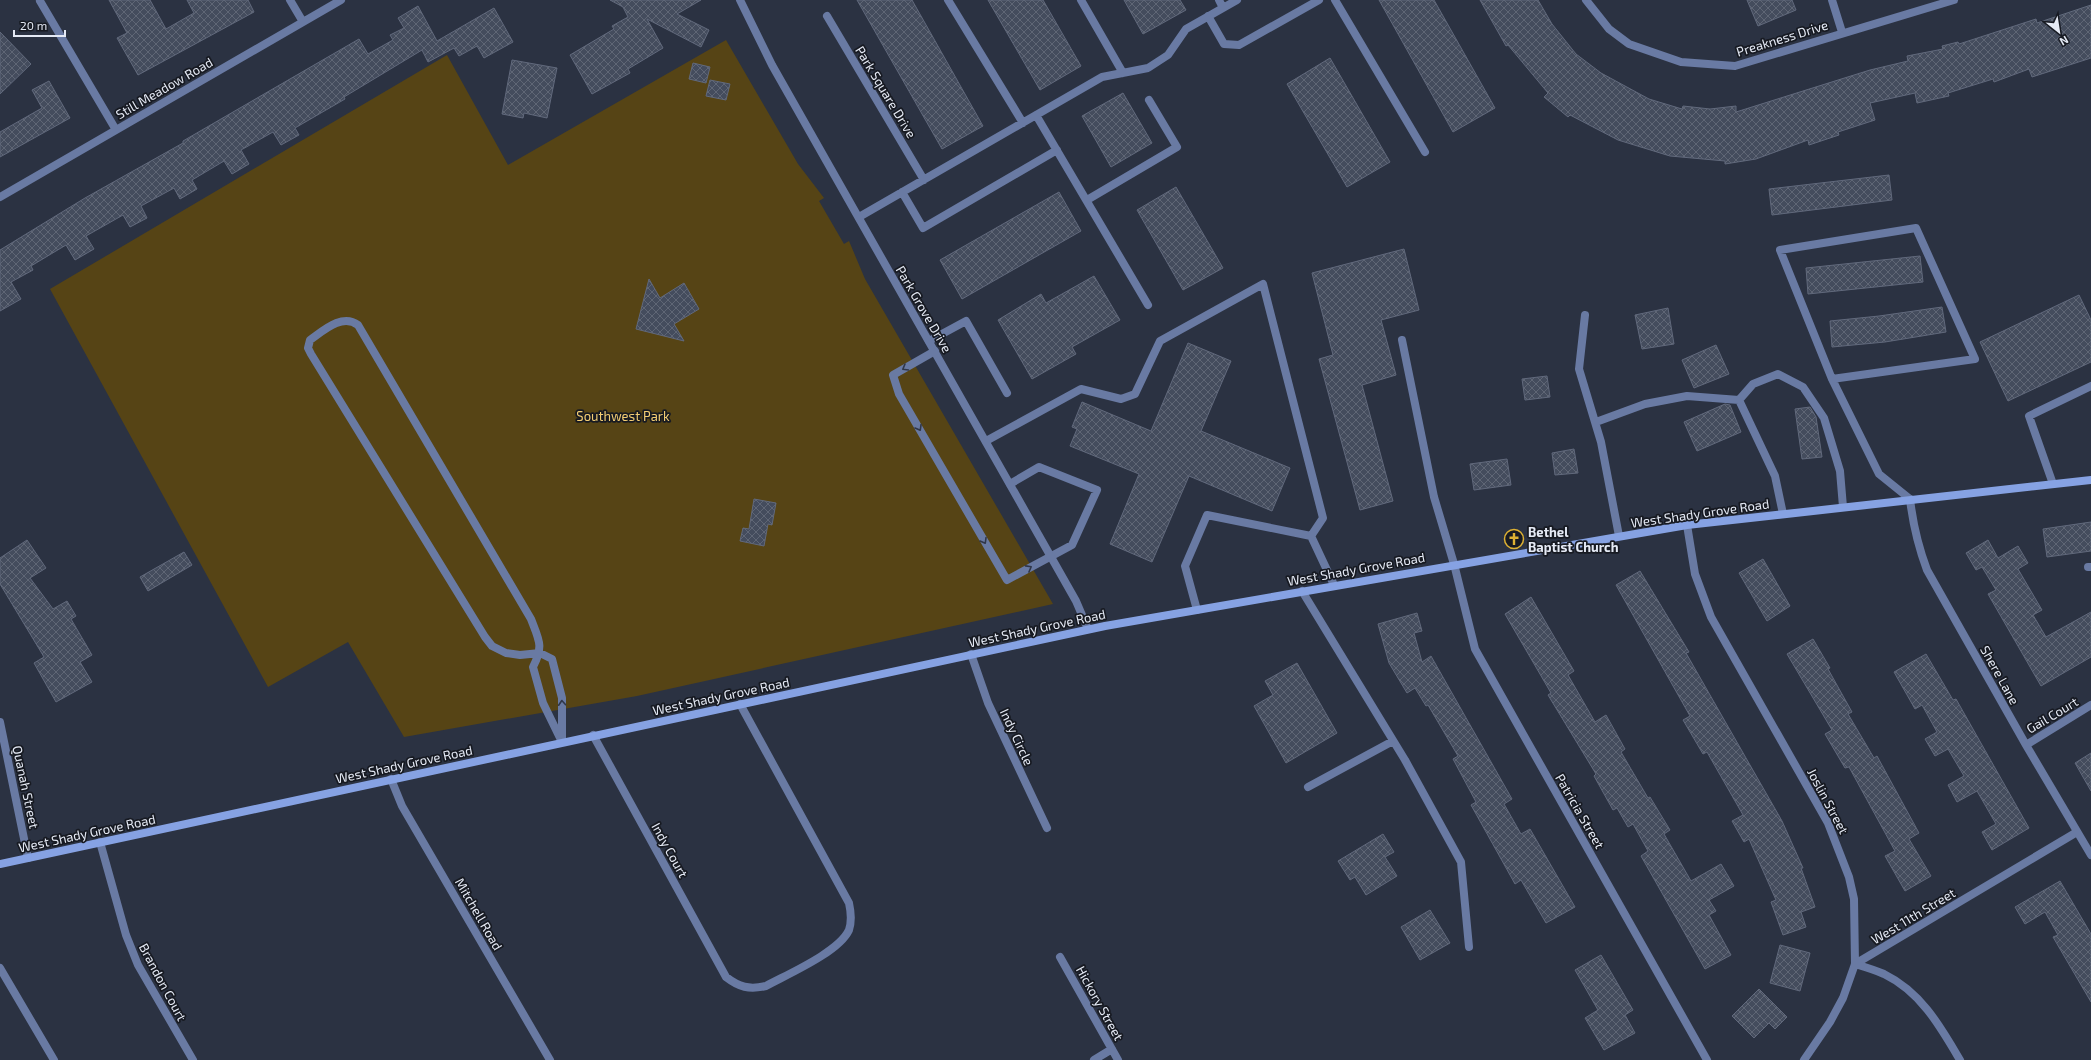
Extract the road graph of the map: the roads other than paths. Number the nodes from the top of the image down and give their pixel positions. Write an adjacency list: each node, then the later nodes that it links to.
1 (290, 0): 17 (street)
2 (341, 0): 17 (street, Still Meadow Road)
3 (740, 0): 30 (street, Park Grove Drive)
4 (948, 0): 22 (street)
5 (1081, 0): 19 (street)
6 (1219, 0): 14 (street)
7 (1237, 0): 14 (street)
8 (1319, 0): 16 (street)
9 (1335, 0): 25 (street)
10 (1586, 0): 18 (street, Preakness Drive)
11 (1832, 0): 18 (street)
12 (1954, 0): 18 (street, Preakness Drive)
13 (40, 1): 23 (street)
14 (1223, 8): 16 (street)
15 (827, 16): 26 (street, Park Square Drive)
16 (1208, 16): 19 (street)
17 (303, 22): 23 (street, Still Meadow Road)
18 (1842, 32)
19 (1123, 73): 21 (street)
20 (1149, 100): 29 (street)
21 (1036, 115): 22 (street); 24 (street)
22 (1023, 123): 26 (street)
23 (116, 130): 28 (street, Still Meadow Road)
24 (1057, 150): 27 (street); 29 (street)
25 (1425, 152)
26 (924, 180): 27 (street)
27 (902, 192): 30 (street)
28 (0, 197)
29 (1086, 200): 31 (street)
30 (859, 217): 34 (street, Park Grove Drive)
31 (1148, 305)
32 (1585, 315): 40 (street)
33 (1402, 340): 52 (street, Patricia Street)
34 (929, 341): 35 (street, Park Grove Drive); 38 (street)
35 (935, 351): 41 (street, Park Grove Drive); 51 (street, one-way to 51)
36 (1832, 379): 36 (street); 45 (street)
37 (2091, 386): 44 (street)
38 (1008, 393)
39 (1739, 400): 40 (street); 46 (street); 47 (street)
40 (1596, 422): 50 (street)
41 (986, 441): 43 (street, Park Grove Drive); 49 (street)
42 (2091, 480): 44 (main road, West Shady Grove Road)
43 (1010, 484): 51 (street, Park Grove Drive); 51 (street)
44 (2053, 484): 45 (main road, West Shady Grove Road)
45 (1910, 499): 46 (main road, West Shady Grove Road); 65 (street, Shere Lane)
46 (1843, 507): 47 (main road, West Shady Grove Road)
47 (1783, 514): 48 (main road, West Shady Grove Road)
48 (1687, 525): 50 (main road, West Shady Grove Road); 76 (street, Joslin Street)
49 (1311, 536): 53 (street); 55 (street)
50 (1619, 536): 52 (main road, West Shady Grove Road)
51 (1051, 556): 56 (street, Park Grove Drive)
52 (1454, 564): 53 (main road, West Shady Grove Road); 84 (street, Patricia Street)
53 (1334, 585): 54 (main road, West Shady Grove Road)
54 (1302, 591): 55 (main road, West Shady Grove Road); 63 (street)
55 (1197, 610): 56 (main road, West Shady Grove Road)
56 (1088, 629): 58 (main road, West Shady Grove Road)
57 (540, 653): 57 (street); 64 (street); 64 (street, one-way to 57)
58 (971, 654): 59 (main road, West Shady Grove Road); 68 (street, Indy Circle)
59 (740, 704): 62 (main road, West Shady Grove Road); 62 (street, Indy Court)
60 (2091, 705): 65 (street, Gail Court)
61 (0, 722): 72 (street, Quanah Street)
62 (593, 736): 64 (main road, West Shady Grove Road)
63 (1393, 741): 67 (street); 74 (street)
64 (562, 742): 66 (main road, West Shady Grove Road)
65 (2026, 744): 69 (street, Shere Lane)
66 (391, 779): 70 (main road, West Shady Grove Road); 81 (street, Mitchell Road)
67 (1308, 787)
68 (1046, 828)
69 (2077, 832): 71 (street, Shere Lane); 76 (street, West 11th Street)
70 (100, 842): 72 (main road, West Shady Grove Road); 80 (street, Brandon Court)
71 (2091, 855)
72 (28, 858): 73 (main road, West Shady Grove Road)
73 (0, 864)
74 (1469, 947)
75 (1060, 957): 78 (street, Hickory Street)
76 (1855, 964): 85 (street); 86 (street)
77 (0, 968): 79 (street)
78 (1112, 1049): 82 (street); 83 (street, Hickory Street)
79 (54, 1060)
80 (193, 1060)
81 (550, 1060)
82 (1094, 1060)
83 (1118, 1060)
84 (1707, 1060)
85 (1804, 1060)
86 (1960, 1060)

